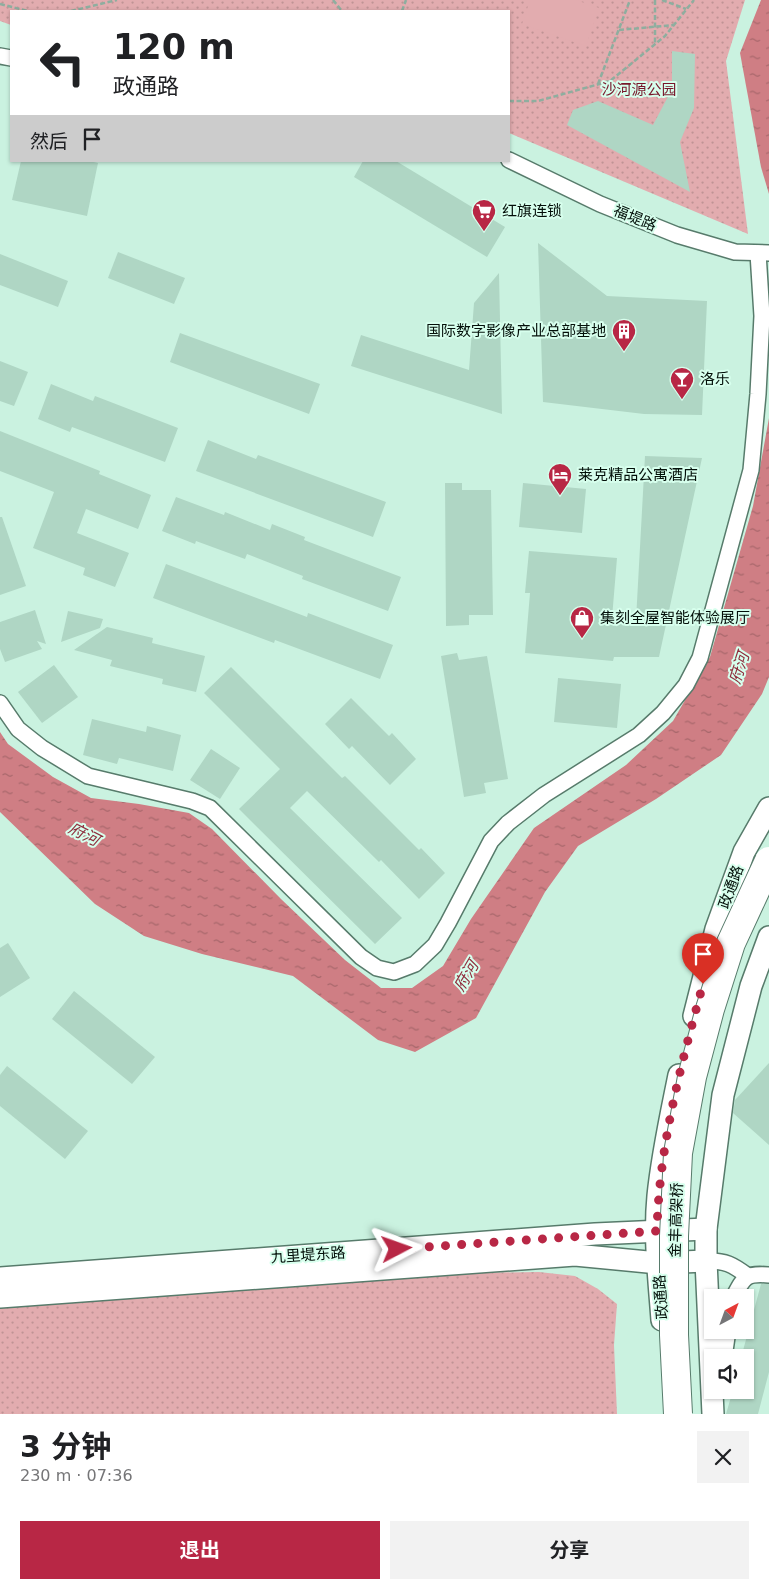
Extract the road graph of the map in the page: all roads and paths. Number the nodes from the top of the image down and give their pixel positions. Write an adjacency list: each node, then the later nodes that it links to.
1 (117, 0): 10 (path)
2 (333, 0): 11 (path)
3 (630, 0): 14 (path)
4 (655, 0): 13 (path)
5 (662, 0): 8 (path)
6 (694, 0): 8 (path)
7 (0, 4): 9 (path)
8 (687, 9): 12 (path)
9 (24, 10)
10 (75, 10)
11 (341, 10)
12 (674, 25): 13 (path); 15 (path)
13 (655, 26): 14 (path); 15 (path)
14 (619, 30): 16 (path)
15 (655, 44): 16 (path)
16 (598, 84): 17 (path)
17 (510, 101)
18 (510, 160): 19 (street, 福堤路)
19 (764, 253): 20 (street)
20 (0, 703)
21 (769, 808): 26 (main road, 政通路)
22 (769, 861): 36 (highway, 金丰高架桥, bridge)
23 (769, 893): 37 (highway, 金丰高架桥)
24 (769, 937): 25 (main road)
25 (706, 1229): 26 (main road, 九里堤东路); 27 (main road)
26 (657, 1231): 28 (main road, 政通路); 31 (main road, 九里堤东路)
27 (706, 1261): 28 (main road); 30 (street); 38 (main road)
28 (658, 1263): 33 (main road); 35 (main road, 政通路)
29 (769, 1275): 30 (street)
30 (748, 1276): 32 (street)
31 (0, 1278)
32 (738, 1289)
33 (0, 1297)
34 (719, 1399): 39 (street)
35 (670, 1414)
36 (678, 1414)
37 (693, 1414)
38 (713, 1414)
39 (718, 1414)

